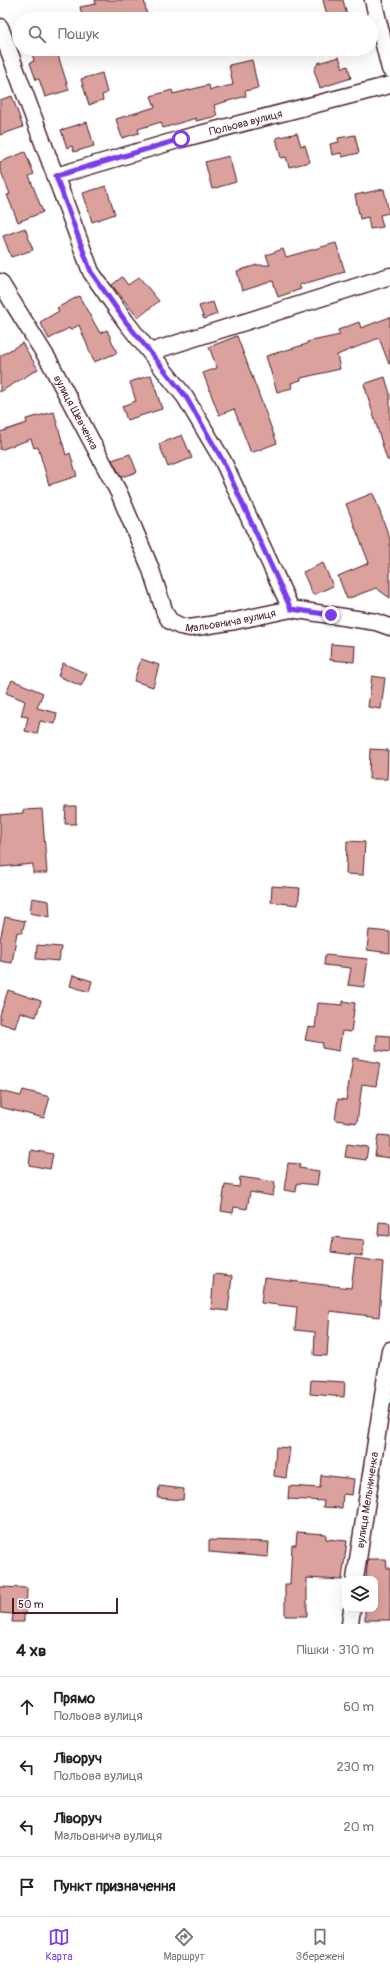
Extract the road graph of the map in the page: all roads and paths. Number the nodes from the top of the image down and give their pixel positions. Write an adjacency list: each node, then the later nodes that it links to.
1 (373, 0): 2 (street)
2 (376, 12)
3 (378, 20): 5 (street)
4 (0, 27): 7 (street)
5 (390, 69)
6 (390, 85): 7 (street, Польова вулиця)
7 (56, 176): 10 (street)
8 (390, 276): 10 (street)
9 (0, 282): 11 (street, вулиця Шевченка)
10 (150, 352): 12 (street)
11 (142, 549): 12 (street, Мальовнича вулиця)
12 (291, 609): 13 (street, Мальовнича вулиця)
13 (390, 628)
14 (390, 1350): 15 (street, вулиця Мельниченка)
15 (384, 1431): 16 (street, вулиця Мельниченка)
16 (356, 1576)
17 (352, 1612): 18 (street)
18 (350, 1624)

